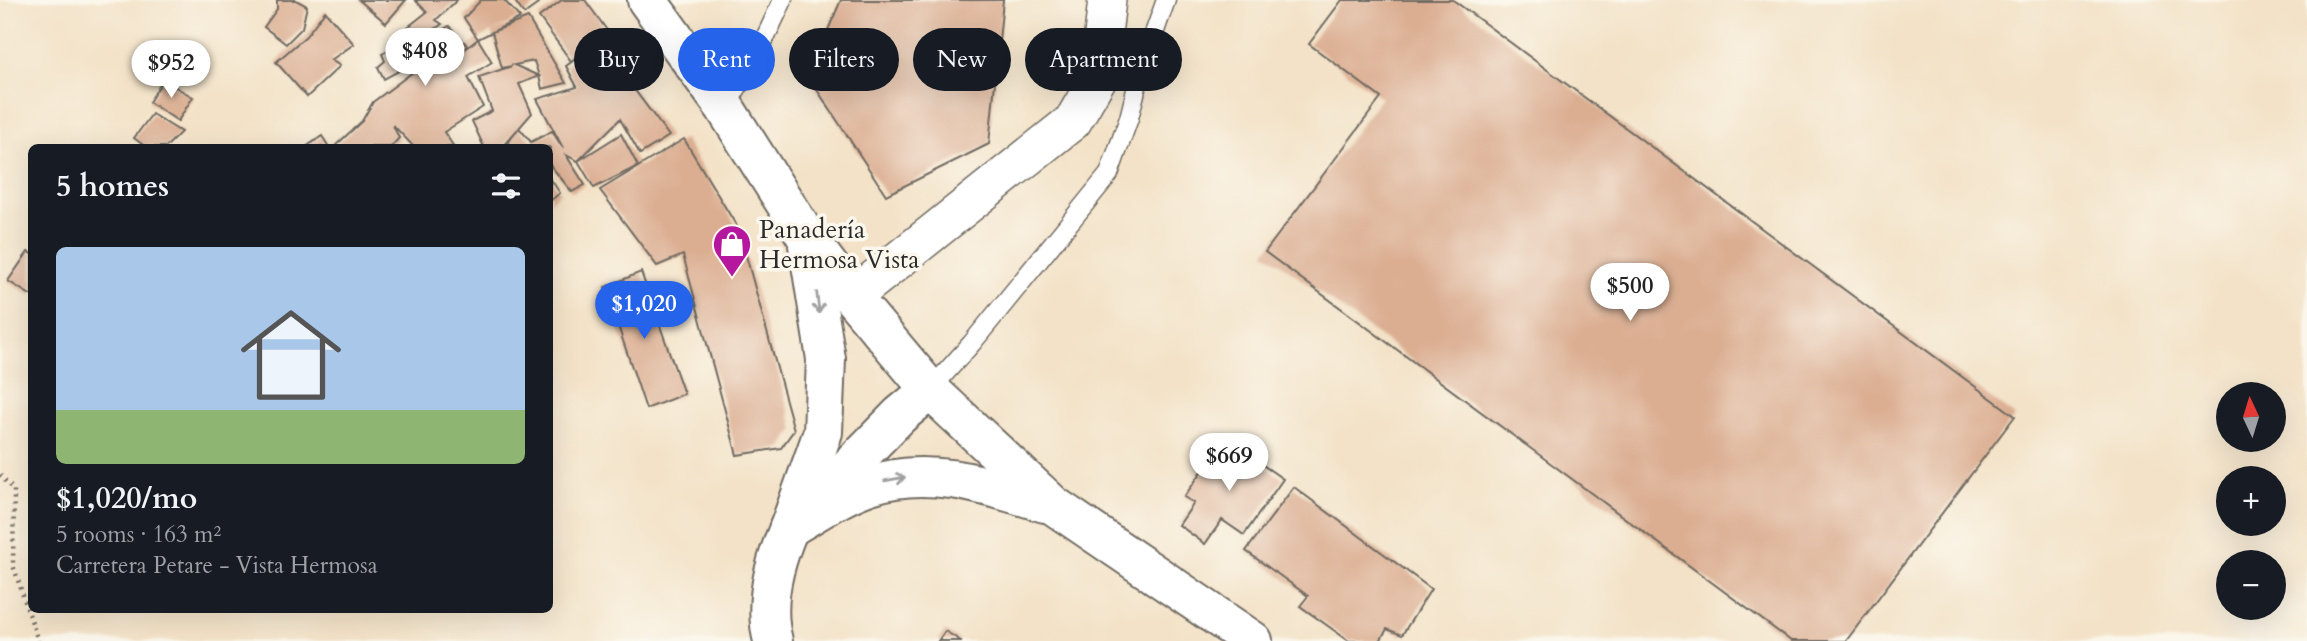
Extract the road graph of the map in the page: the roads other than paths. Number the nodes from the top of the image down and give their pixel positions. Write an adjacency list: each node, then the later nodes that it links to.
1 (647, 0): 5 (main road)
2 (783, 0): 5 (lane)
3 (1107, 0): 7 (street)
4 (1166, 0): 8 (lane)
5 (725, 108): 6 (main road)
6 (806, 236): 7 (main road); 10 (main road, one-way to 10)
7 (852, 297): 8 (main road)
8 (930, 390): 9 (main road); 10 (main road)
9 (1053, 505): 10 (main road, one-way to 9); 12 (main road)
10 (789, 527): 11 (main road)
11 (773, 641)
12 (1252, 641)

